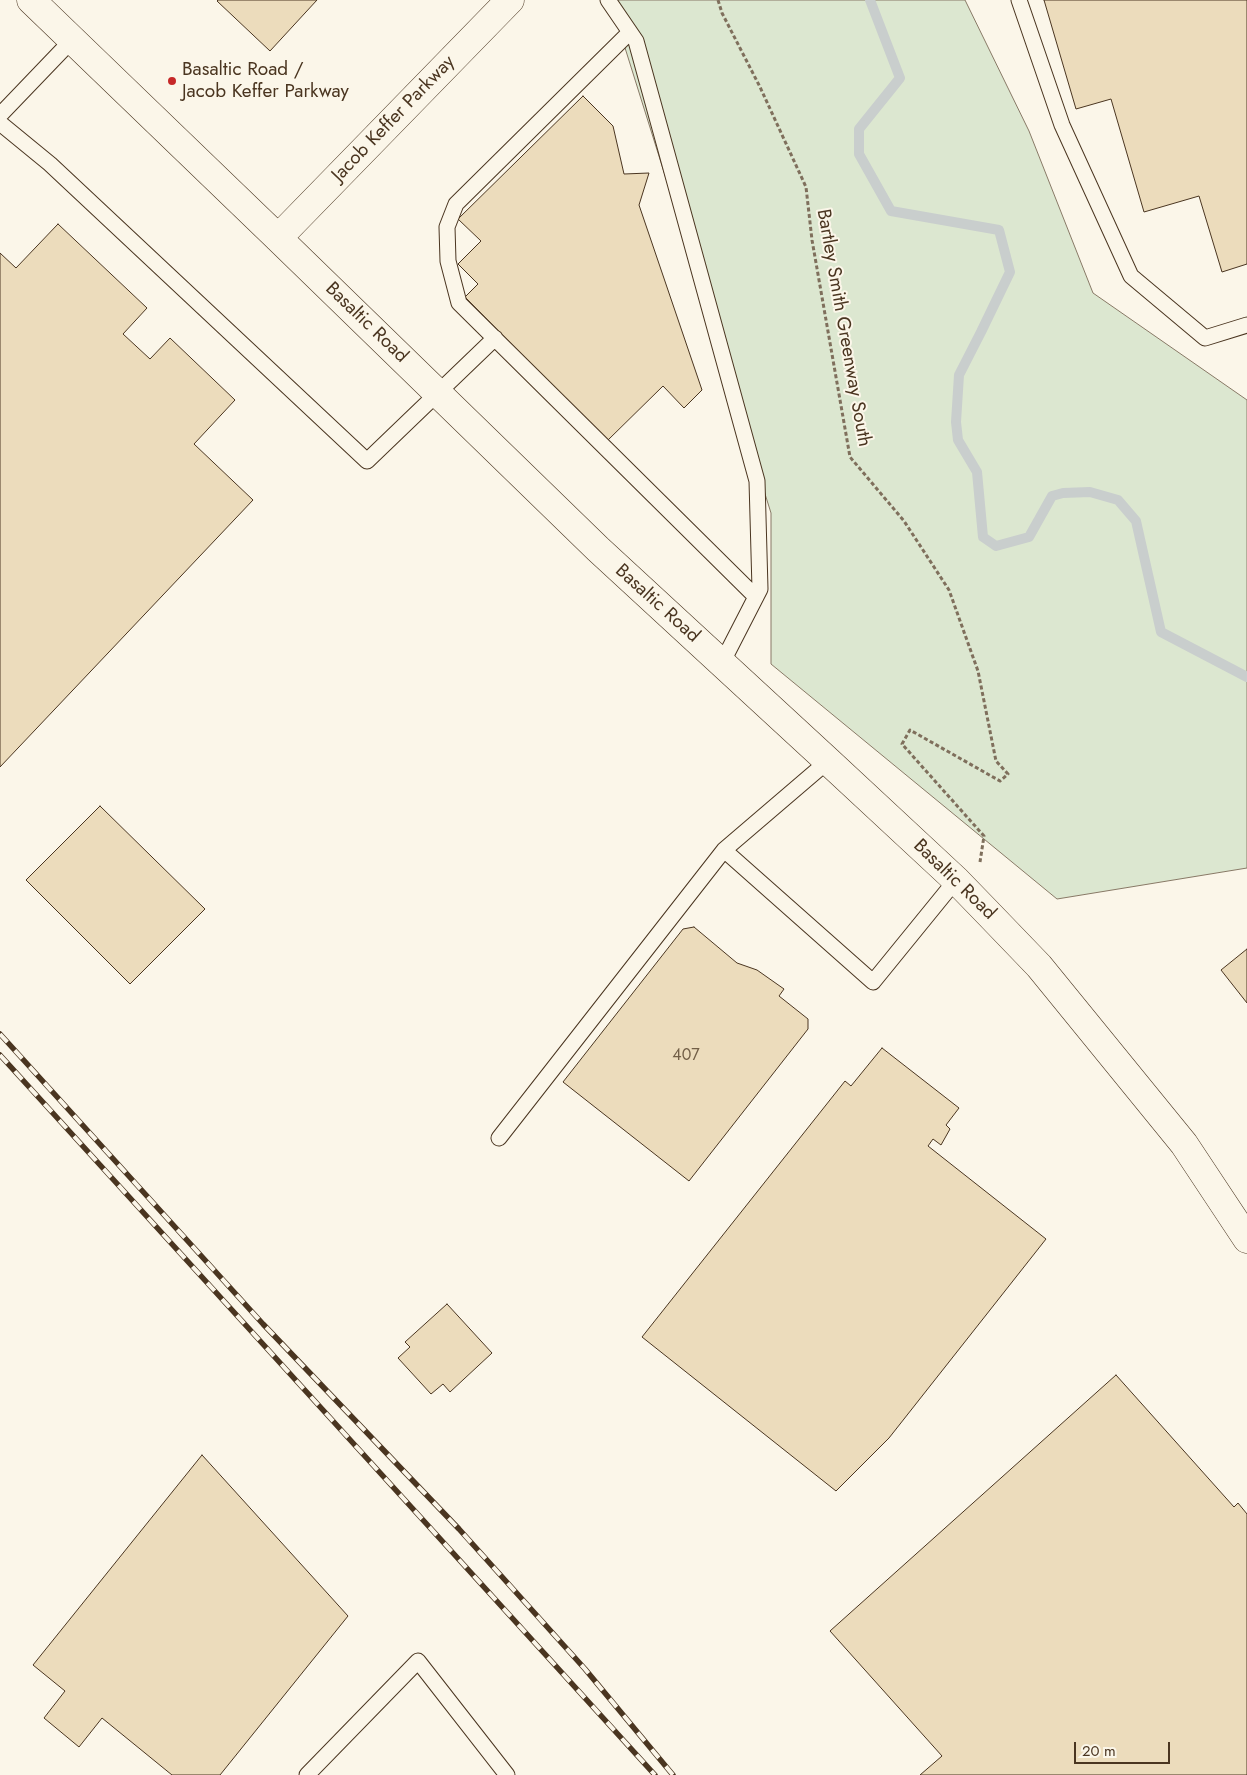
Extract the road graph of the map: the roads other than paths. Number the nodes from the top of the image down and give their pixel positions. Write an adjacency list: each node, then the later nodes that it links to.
1 (30, 0): 6 (street, Basaltic Road)
2 (510, 0): 9 (street, Jacob Keffer Parkway)
3 (608, 0): 5 (lane)
4 (1019, 0): 10 (lane)
5 (630, 32): 11 (lane); 13 (lane)
6 (72, 40): 7 (lane); 9 (street, Basaltic Road)
7 (0, 115)
8 (0, 123): 12 (lane)
9 (278, 238): 12 (street, Basaltic Road)
10 (1247, 325)
11 (495, 338): 12 (lane); 13 (lane)
12 (438, 393): 14 (street, Basaltic Road)
13 (756, 597): 14 (lane)
14 (722, 663): 15 (street, Basaltic Road)
15 (828, 761): 16 (lane); 17 (street, Basaltic Road)
16 (724, 850): 17 (lane); 18 (lane)
17 (956, 880): 19 (street, Basaltic Road)
18 (499, 1138)
19 (1247, 1240)
20 (307, 1775): 21 (lane)
21 (507, 1775)

